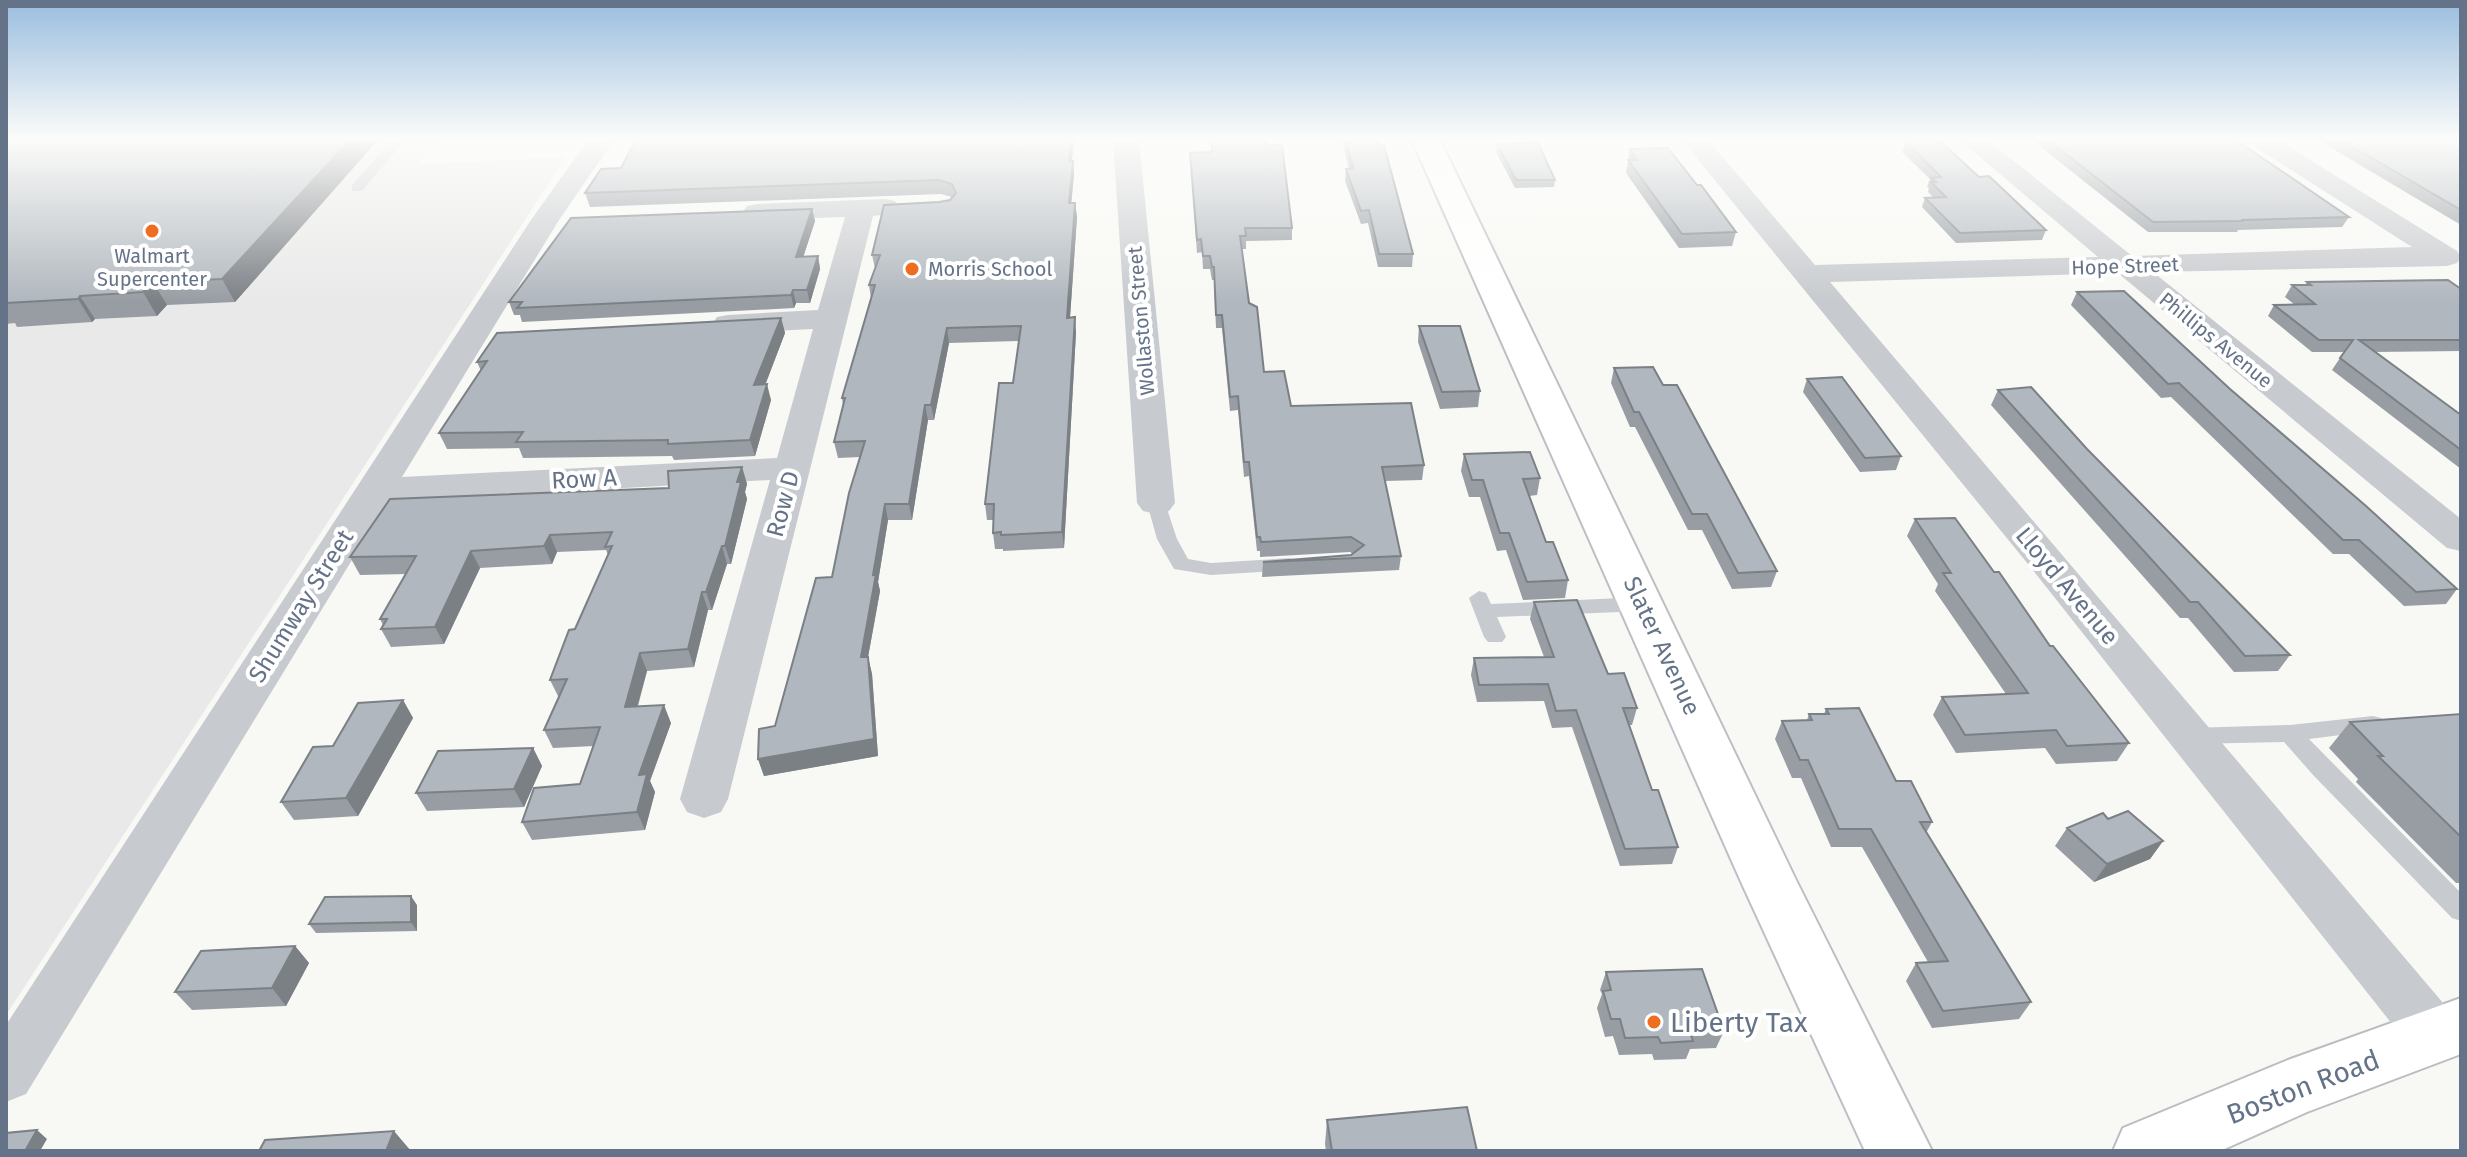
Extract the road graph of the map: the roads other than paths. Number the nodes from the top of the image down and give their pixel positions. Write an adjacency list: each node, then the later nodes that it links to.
1 (574, 194): 16 (street, Shumway Street)
2 (1130, 194): 17 (street, Wollaston Street)
3 (1450, 194): 20 (street, Slater Avenue)
4 (1739, 194): 12 (street, Lloyd Avenue)
5 (2038, 194): 11 (street, Phillips Avenue)
6 (2347, 194): 10 (street)
7 (914, 206): 8 (street)
8 (861, 208): 9 (street); 13 (street, Row D)
9 (735, 213)
10 (2453, 260): 11 (street, Hope Street)
11 (2125, 267): 12 (street, Hope Street); 18 (street, Phillips Avenue)
12 (1805, 274): 24 (street, Lloyd Avenue)
13 (832, 319): 14 (street); 15 (street, Row D)
14 (692, 326)
15 (793, 468): 16 (street, Row A); 25 (street, Row D)
16 (375, 490): 28 (street, Shumway Street)
17 (1156, 503): 19 (lane)
18 (2461, 539)
19 (1304, 564)
20 (1643, 604): 21 (lane); 29 (street, Slater Avenue)
21 (1495, 637)
22 (2385, 722): 23 (lane)
23 (2290, 733): 24 (lane); 26 (lane)
24 (2190, 736): 27 (street, Lloyd Avenue)
25 (704, 799)
26 (2461, 910)
27 (2448, 1031): 30 (street, Boston Road)
28 (6, 1075)
29 (1899, 1151)
30 (2146, 1151)

